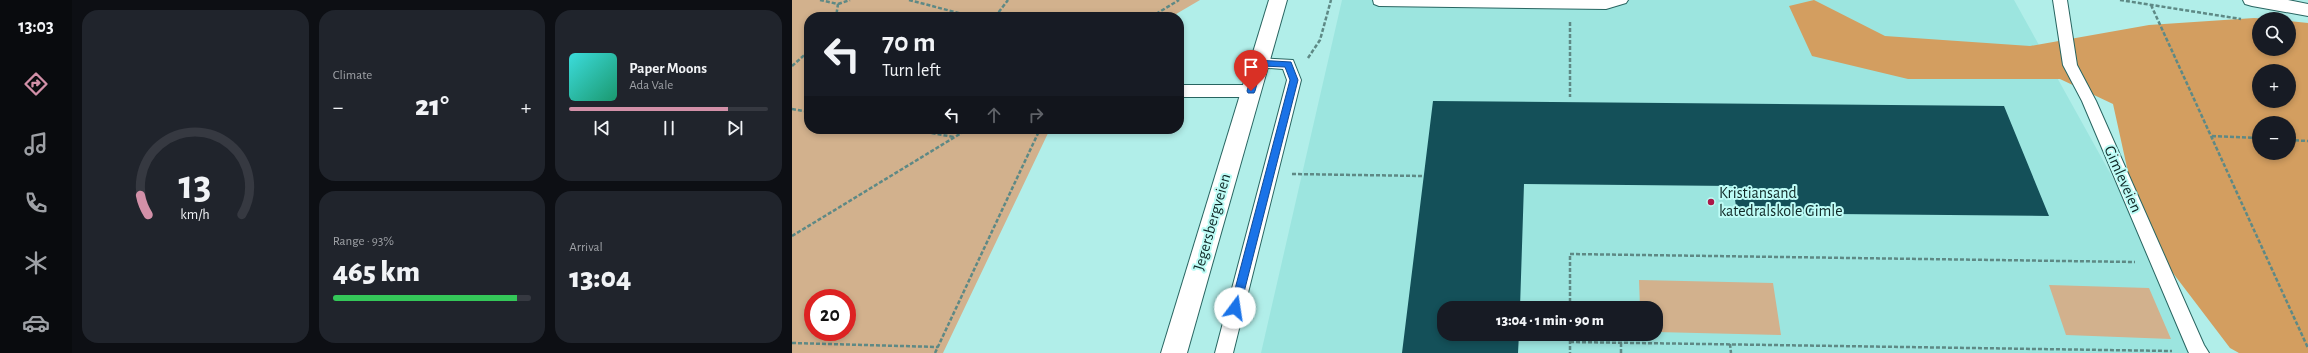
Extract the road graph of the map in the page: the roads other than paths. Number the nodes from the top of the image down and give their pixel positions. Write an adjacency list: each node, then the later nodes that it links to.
1 (1278, 0): 7 (main road, Jegersbergveien)
2 (1622, 0): 5 (lane)
3 (2060, 0): 10 (lane, Gimleveien)
4 (2252, 0): 6 (main road)
5 (1379, 1)
6 (2308, 10)
7 (1259, 62): 9 (main road, Jegersbergveien); 12 (lane)
8 (1184, 91): 9 (lane)
9 (1251, 91): 11 (main road, Jegersbergveien)
10 (2198, 352)
11 (1174, 353)
12 (1224, 353)

